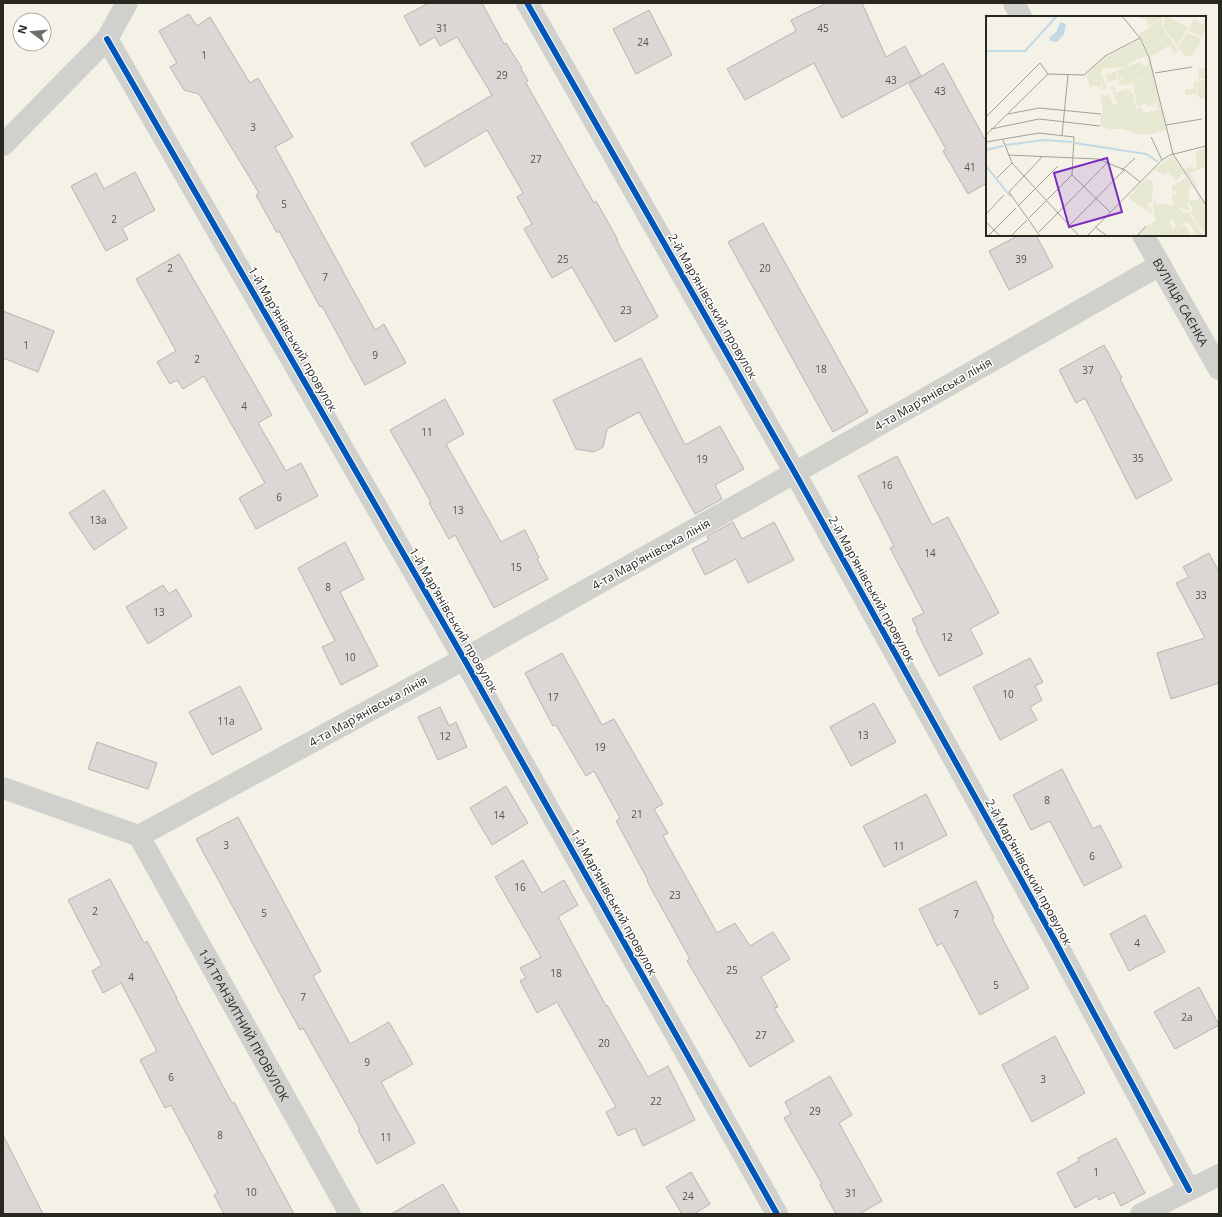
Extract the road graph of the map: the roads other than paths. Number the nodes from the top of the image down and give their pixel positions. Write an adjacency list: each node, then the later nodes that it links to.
1 (127, 3): 5 (street)
2 (527, 3): 10 (street, 2-й Марʼянівський провулок)
3 (1014, 3): 4 (street)
4 (1020, 16)
5 (107, 39): 6 (street); 11 (street, 1-й Марʼянівський провулок)
6 (3, 145)
7 (1144, 236): 8 (street, ВУЛИЦЯ САЄНКА)
8 (1160, 265): 9 (street, ВУЛИЦЯ САЄНКА); 10 (street, 4-та Марʼянівська лінія)
9 (1219, 369)
10 (795, 473): 11 (street, 4-та Марʼянівська лінія); 15 (street, 2-й Марʼянівський провулок)
11 (464, 659): 13 (street, 4-та Марʼянівська лінія); 17 (street, 1-й Марʼянівський провулок)
12 (3, 788): 13 (street)
13 (139, 836): 16 (street, 1-Й ТРАНЗИТНИЙ ПРОВУЛОК)
14 (1219, 1175): 15 (street)
15 (1189, 1190): 18 (street)
16 (350, 1214)
17 (777, 1214)
18 (1141, 1214)

